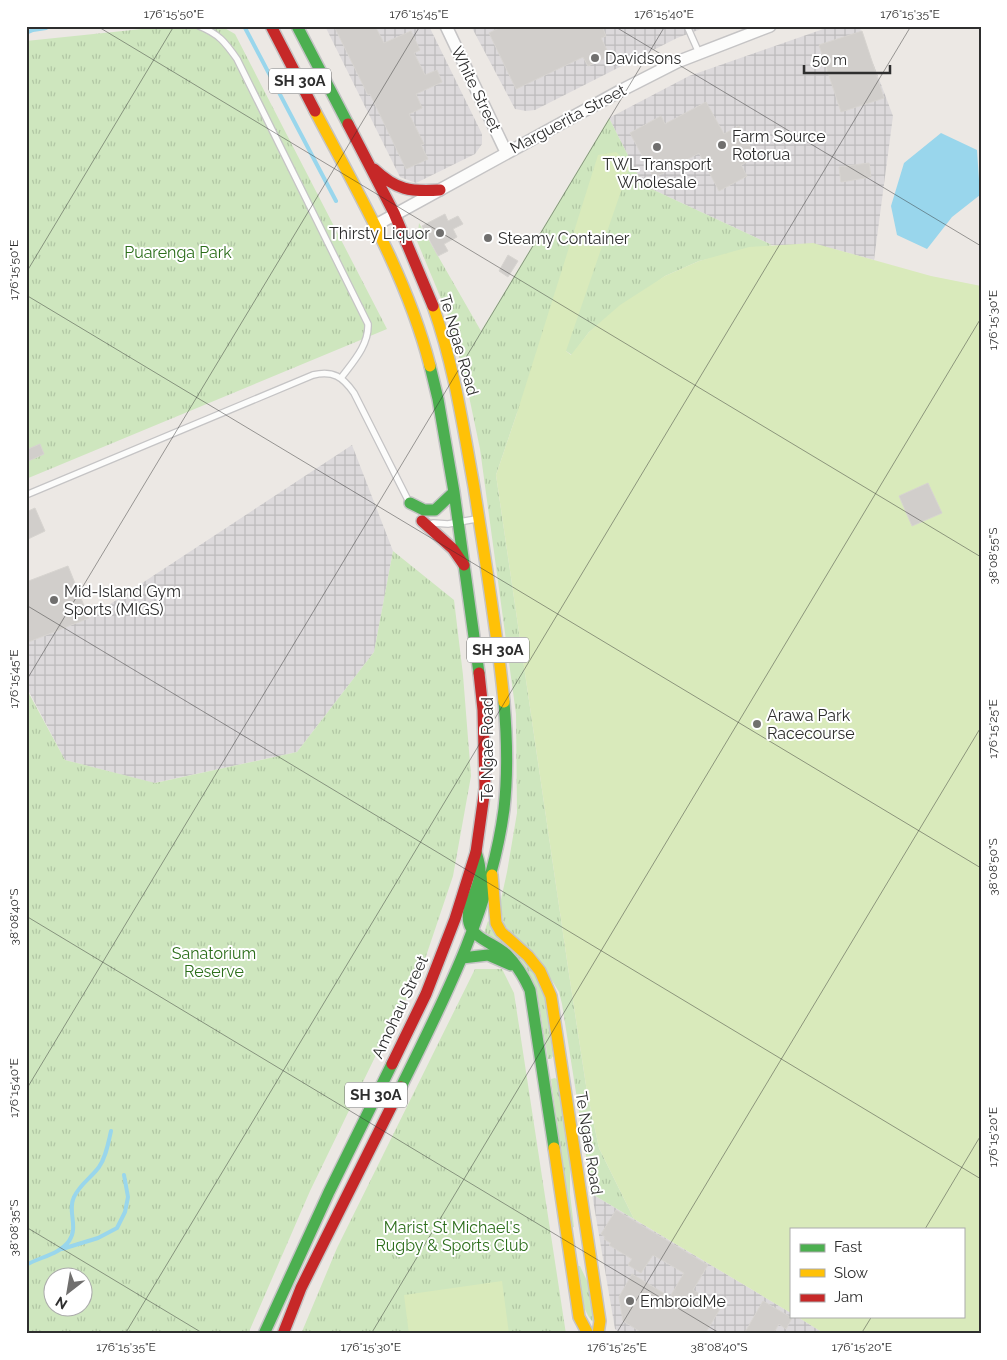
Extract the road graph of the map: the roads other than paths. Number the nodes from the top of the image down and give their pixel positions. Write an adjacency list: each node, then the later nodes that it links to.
1 (199, 26): 13 (lane)
2 (271, 26): 12 (main road, Te Ngae Road / SH 30A)
3 (297, 26): 9 (main road, Te Ngae Road / SH 30A)
4 (446, 26): 8 (street, White Street)
5 (687, 26): 7 (lane)
6 (770, 26): 7 (street, Marguerita Street)
7 (699, 53): 8 (street, Marguerita Street)
8 (506, 152): 10 (street, Marguerita Street)
9 (367, 162): 10 (main road); 11 (main road, Te Ngae Road / SH 30A)
10 (440, 190): 11 (street, Marguerita Street)
11 (394, 215): 12 (street, Marguerita Street); 17 (main road, Te Ngae Road / SH 30A)
12 (374, 226): 14 (main road, Te Ngae Road / SH 30A)
13 (341, 378): 15 (lane); 16 (lane)
14 (454, 492): 16 (main road); 18 (main road, Te Ngae Road / SH 30A)
15 (26, 495)
16 (416, 514): 18 (lane); 19 (main road)
17 (478, 518): 18 (lane); 21 (main road, Te Ngae Road / SH 30A)
18 (459, 522): 19 (main road, Te Ngae Road / SH 30A)
19 (465, 565): 20 (main road, Te Ngae Road / SH 30A)
20 (476, 852): 22 (main road, Te Ngae Road); 29 (main road, Amohau Street / SH 30A)
21 (492, 876): 22 (main road, SH 30A); 25 (main road, Te Ngae Road)
22 (473, 932): 23 (main road, SH 30A); 24 (main road)
23 (462, 958): 24 (main road); 30 (main road, SH 30A)
24 (518, 968): 26 (main road)
25 (562, 1068): 26 (main road); 27 (main road, Te Ngae Road)
26 (542, 1070): 28 (main road)
27 (586, 1234): 28 (main road); 32 (main road, Te Ngae Road)
28 (566, 1237): 31 (main road)
29 (264, 1334)
30 (283, 1334)
31 (588, 1334)
32 (598, 1334)

